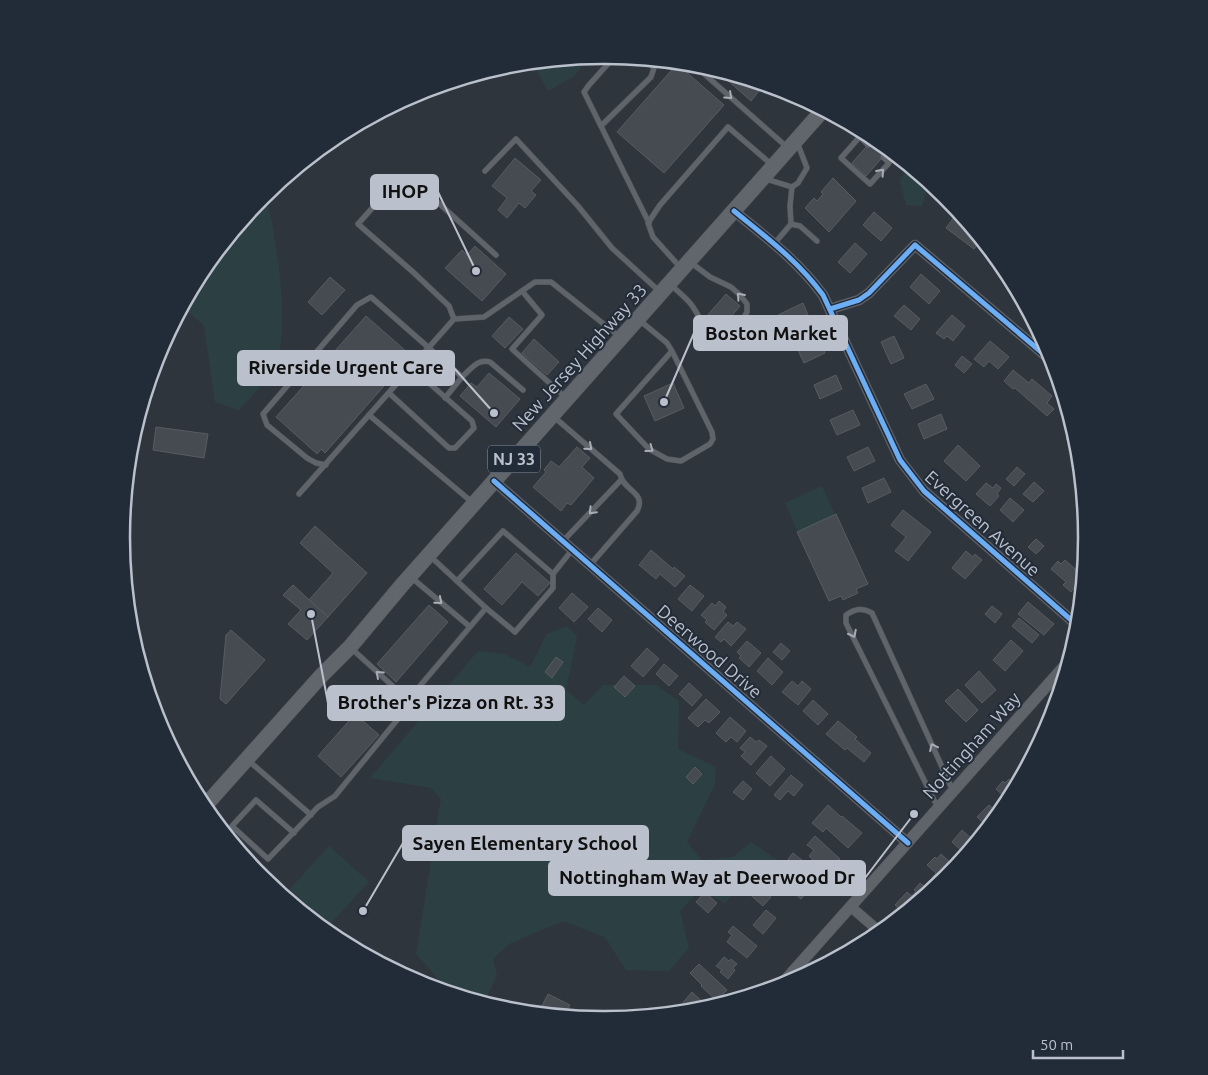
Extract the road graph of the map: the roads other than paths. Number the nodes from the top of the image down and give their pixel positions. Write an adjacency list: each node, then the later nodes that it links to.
1 (607, 64): 5 (lane)
2 (653, 67): 5 (lane)
3 (707, 76): 7 (lane, one-way to 7)
4 (818, 115): 7 (main road, New Jersey Highway 33 / NJ 33)
5 (601, 126): 13 (lane)
6 (858, 138): 8 (lane, one-way to 8)
7 (793, 145): 10 (main road, New Jersey Highway 33 / NJ 33); 11 (lane)
8 (882, 157)
9 (485, 171): 19 (lane)
10 (768, 172): 11 (lane); 12 (main road, New Jersey Highway 33 / NJ 33); 13 (lane)
11 (792, 187): 14 (lane)
12 (734, 211): 16 (street, Evergreen Avenue); 18 (main road, New Jersey Highway 33 / NJ 33)
13 (649, 224): 18 (lane)
14 (791, 224): 15 (lane); 16 (lane)
15 (818, 241)
16 (774, 244): 21 (street, Evergreen Avenue)
17 (496, 254): 22 (lane)
18 (686, 265): 19 (main road, New Jersey Highway 33 / NJ 33); 19 (lane, one-way to 18)
19 (665, 288): 23 (main road, New Jersey Highway 33 / NJ 33)
20 (522, 291): 22 (lane); 24 (lane); 33 (lane)
21 (830, 309): 27 (street); 49 (street, Evergreen Avenue)
22 (454, 319): 25 (lane)
23 (638, 319): 24 (main road, New Jersey Highway 33 / NJ 33); 26 (lane)
24 (621, 338): 33 (main road, New Jersey Highway 33 / NJ 33)
25 (430, 348): 28 (lane); 29 (lane); 36 (lane)
26 (672, 351): 26 (lane, one-way to 26)
27 (1039, 351)
28 (412, 368): 31 (lane); 32 (lane)
29 (462, 377): 30 (lane); 32 (lane)
30 (523, 390)
31 (389, 393): 32 (lane); 34 (lane)
32 (445, 398)
33 (568, 399): 35 (main road, New Jersey Highway 33 / NJ 33)
34 (369, 415): 36 (lane); 40 (lane)
35 (552, 415): 37 (lane, one-way to 37); 38 (main road, New Jersey Highway 33 / NJ 33)
36 (326, 464): 39 (lane)
37 (621, 480): 41 (lane, one-way to 41); 44 (lane)
38 (494, 481): 40 (main road, New Jersey Highway 33 / NJ 33); 41 (street, Deerwood Drive)
39 (299, 494)
40 (474, 504): 43 (main road, New Jersey Highway 33 / NJ 33)
41 (563, 541): 42 (street, Deerwood Drive)
42 (573, 550): 44 (street, Deerwood Drive); 45 (lane)
43 (429, 555): 46 (main road, New Jersey Highway 33 / NJ 33); 47 (lane)
44 (590, 565): 60 (street, Deerwood Drive)
45 (553, 574): 47 (lane); 48 (lane)
46 (410, 576): 50 (lane, one-way to 50); 51 (main road, New Jersey Highway 33 / NJ 33)
47 (458, 581): 48 (lane)
48 (486, 608): 50 (lane)
49 (1071, 620)
50 (469, 626): 53 (lane)
51 (350, 647): 53 (lane, one-way to 51); 54 (main road, New Jersey Highway 33 / NJ 33)
52 (1058, 673): 55 (street, Nottingham Way)
53 (408, 700): 58 (lane)
54 (247, 759): 56 (main road, New Jersey Highway 33 / NJ 33); 58 (lane)
55 (954, 791): 57 (street, Nottingham Way); 57 (lane, one-way to 57)
56 (210, 801)
57 (938, 808): 60 (street, Nottingham Way)
58 (311, 815): 59 (lane)
59 (294, 833): 59 (lane)
60 (908, 843): 61 (street, Nottingham Way)
61 (851, 907): 62 (street); 63 (street, Nottingham Way)
62 (873, 926)
63 (793, 971)

